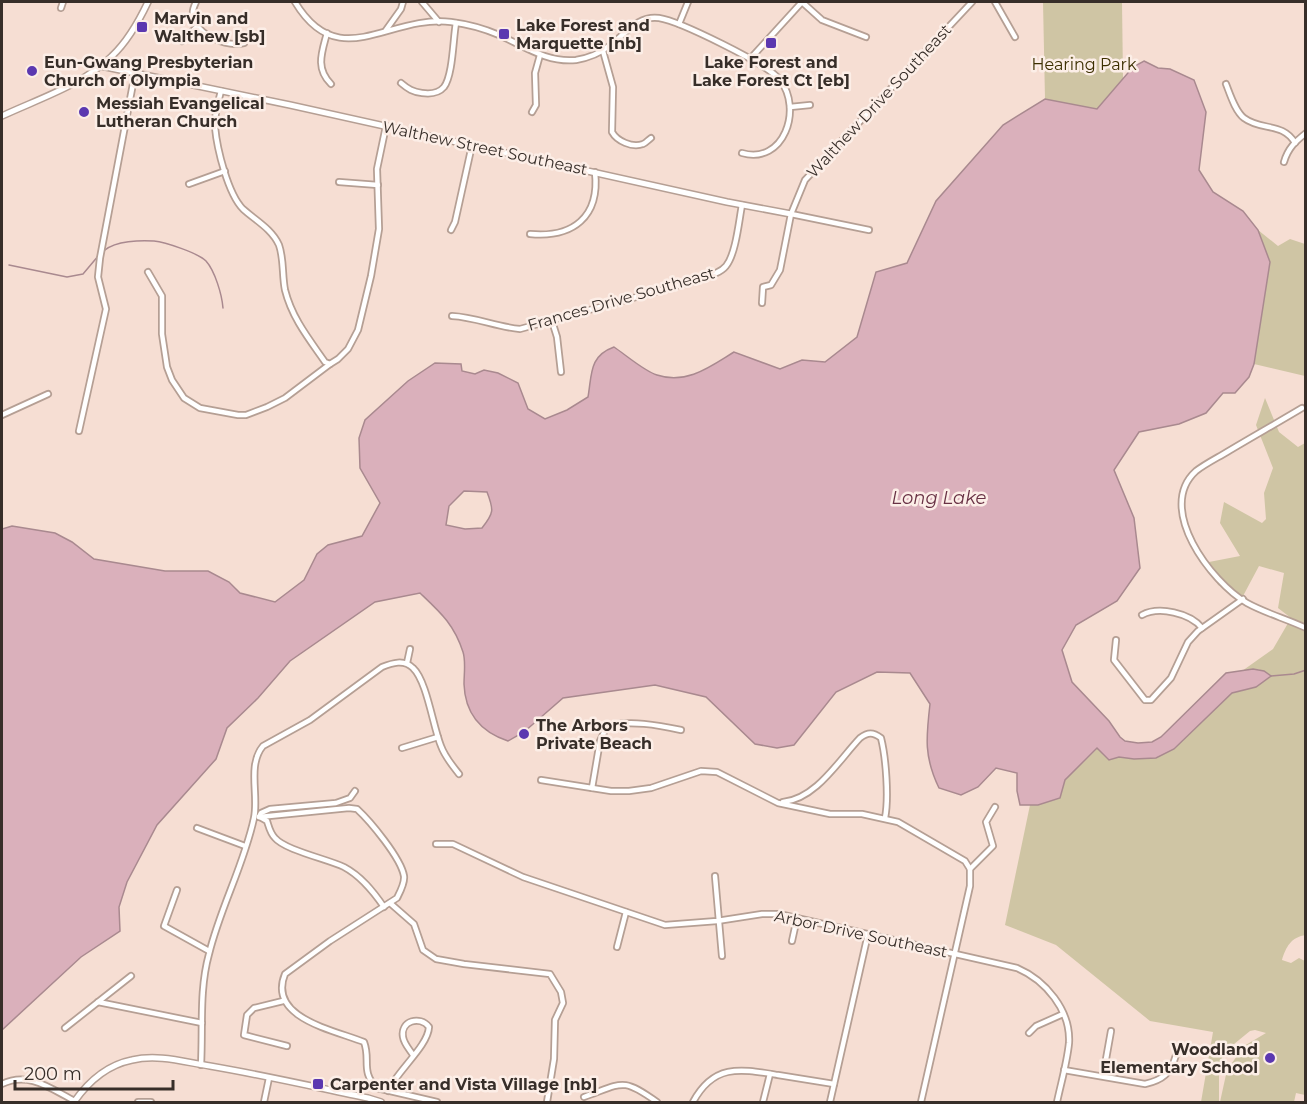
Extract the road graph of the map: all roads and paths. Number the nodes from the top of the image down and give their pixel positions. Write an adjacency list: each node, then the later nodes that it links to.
1 (63, 2): 11 (street)
2 (148, 2): 25 (street)
3 (195, 2): 15 (street)
4 (295, 2): 17 (street)
5 (403, 2): 16 (street)
6 (422, 2): 12 (street)
7 (688, 2): 14 (street)
8 (802, 2): 18 (street); 24 (street)
9 (972, 2): 48 (street, Walthew Drive Southeast)
10 (995, 2): 19 (street)
11 (62, 8)
12 (439, 22): 13 (street); 16 (street)
13 (456, 23): 23 (street); 27 (street)
14 (679, 24): 22 (street); 24 (street)
15 (198, 26): 20 (street); 21 (street)
16 (385, 31): 17 (street)
17 (327, 33): 28 (street)
18 (866, 36)
19 (1015, 38)
20 (182, 40)
21 (244, 43)
22 (603, 51): 23 (street); 37 (street)
23 (540, 55): 33 (street)
24 (750, 59): 32 (street)
25 (101, 66): 26 (street, Walthew Street Southeast); 34 (street)
26 (135, 73): 30 (street, Walthew Street Southeast); 61 (street)
27 (401, 83)
28 (331, 84)
29 (1226, 84): 38 (street)
30 (221, 92): 35 (street, Walthew Street Southeast); 42 (street)
31 (810, 105): 32 (street)
32 (790, 107): 40 (street)
33 (532, 112)
34 (2, 116)
35 (386, 126): 39 (street, Walthew Street Southeast); 46 (street)
36 (1305, 133): 38 (street)
37 (651, 138)
38 (1295, 143): 41 (street)
39 (472, 146): 43 (street, Walthew Street Southeast); 49 (street)
40 (742, 153)
41 (1284, 162)
42 (225, 171): 45 (street); 56 (street)
43 (595, 172): 47 (street, Walthew Street Southeast); 51 (street)
44 (339, 182): 46 (street)
45 (189, 184)
46 (378, 185): 56 (street)
47 (742, 205): 48 (street, Walthew Street Southeast); 55 (street, Frances Drive Southeast)
48 (791, 214): 50 (street, Walthew Street Southeast); 53 (street, Walthew Drive Southeast)
49 (451, 230)
50 (869, 230)
51 (530, 234)
52 (148, 272): 56 (street)
53 (762, 303)
54 (452, 316): 55 (street, Frances Drive Southeast)
55 (552, 321): 57 (street)
56 (330, 364)
57 (561, 372)
58 (48, 394): 60 (street)
59 (1302, 408): 62 (street)
60 (2, 415)
61 (79, 431)
62 (1243, 599): 64 (street); 65 (street)
63 (1142, 615): 64 (street)
64 (1202, 628): 66 (street)
65 (1305, 628)
66 (1116, 640)
67 (410, 649): 68 (street)
68 (407, 663): 70 (street); 78 (street)
69 (681, 730): 74 (street)
70 (438, 737): 71 (street); 72 (street)
71 (402, 748)
72 (459, 774)
73 (541, 780): 74 (street)
74 (592, 788): 76 (street)
75 (355, 791): 78 (street)
76 (781, 803): 79 (street); 79 (street)
77 (995, 807): 83 (street)
78 (257, 816): 82 (street); 86 (street); 87 (street)
79 (885, 818): 83 (street)
80 (197, 828): 82 (street)
81 (436, 844): 88 (street, Arbor Drive Southeast)
82 (245, 846): 94 (street)
83 (970, 869): 95 (street)
84 (715, 876): 90 (street)
85 (177, 890): 94 (street)
86 (390, 903): 87 (street); 123 (street)
87 (384, 907): 98 (street)
88 (626, 912): 90 (street, Arbor Drive Southeast); 93 (street)
89 (797, 918): 90 (street, Arbor Drive Southeast); 91 (street, Arbor Drive Southeast); 92 (street)
90 (717, 921): 96 (street)
91 (868, 934): 95 (street, Arbor Drive Southeast); 114 (street)
92 (792, 941)
93 (617, 947)
94 (209, 951): 101 (street)
95 (955, 954): 100 (street, Arbor Drive Southeast); 128 (street)
96 (722, 956)
97 (131, 976): 99 (street)
98 (283, 1001): 105 (street); 115 (street)
99 (98, 1002): 101 (street); 102 (street)
100 (1063, 1014): 104 (street); 109 (street)
101 (201, 1023): 108 (street)
102 (65, 1029)
103 (1110, 1031): 111 (street)
104 (1029, 1033)
105 (287, 1046)
106 (413, 1055): 106 (street); 115 (street)
107 (1176, 1055): 111 (street)
108 (201, 1065): 112 (street); 117 (street)
109 (1064, 1070): 111 (street); 129 (street)
110 (770, 1074): 114 (street); 125 (street); 126 (street)
111 (1103, 1076)
112 (269, 1078): 120 (street); 121 (street)
113 (2, 1084): 117 (street)
114 (834, 1084): 127 (street)
115 (388, 1092): 122 (street)
116 (584, 1097): 124 (street)
117 (74, 1102)
118 (138, 1102): 119 (street)
119 (151, 1102)
120 (264, 1102)
121 (381, 1102)
122 (437, 1102)
123 (547, 1102)
124 (657, 1102)
125 (693, 1102)
126 (763, 1102)
127 (830, 1102)
128 (921, 1102)
129 (1057, 1102)

